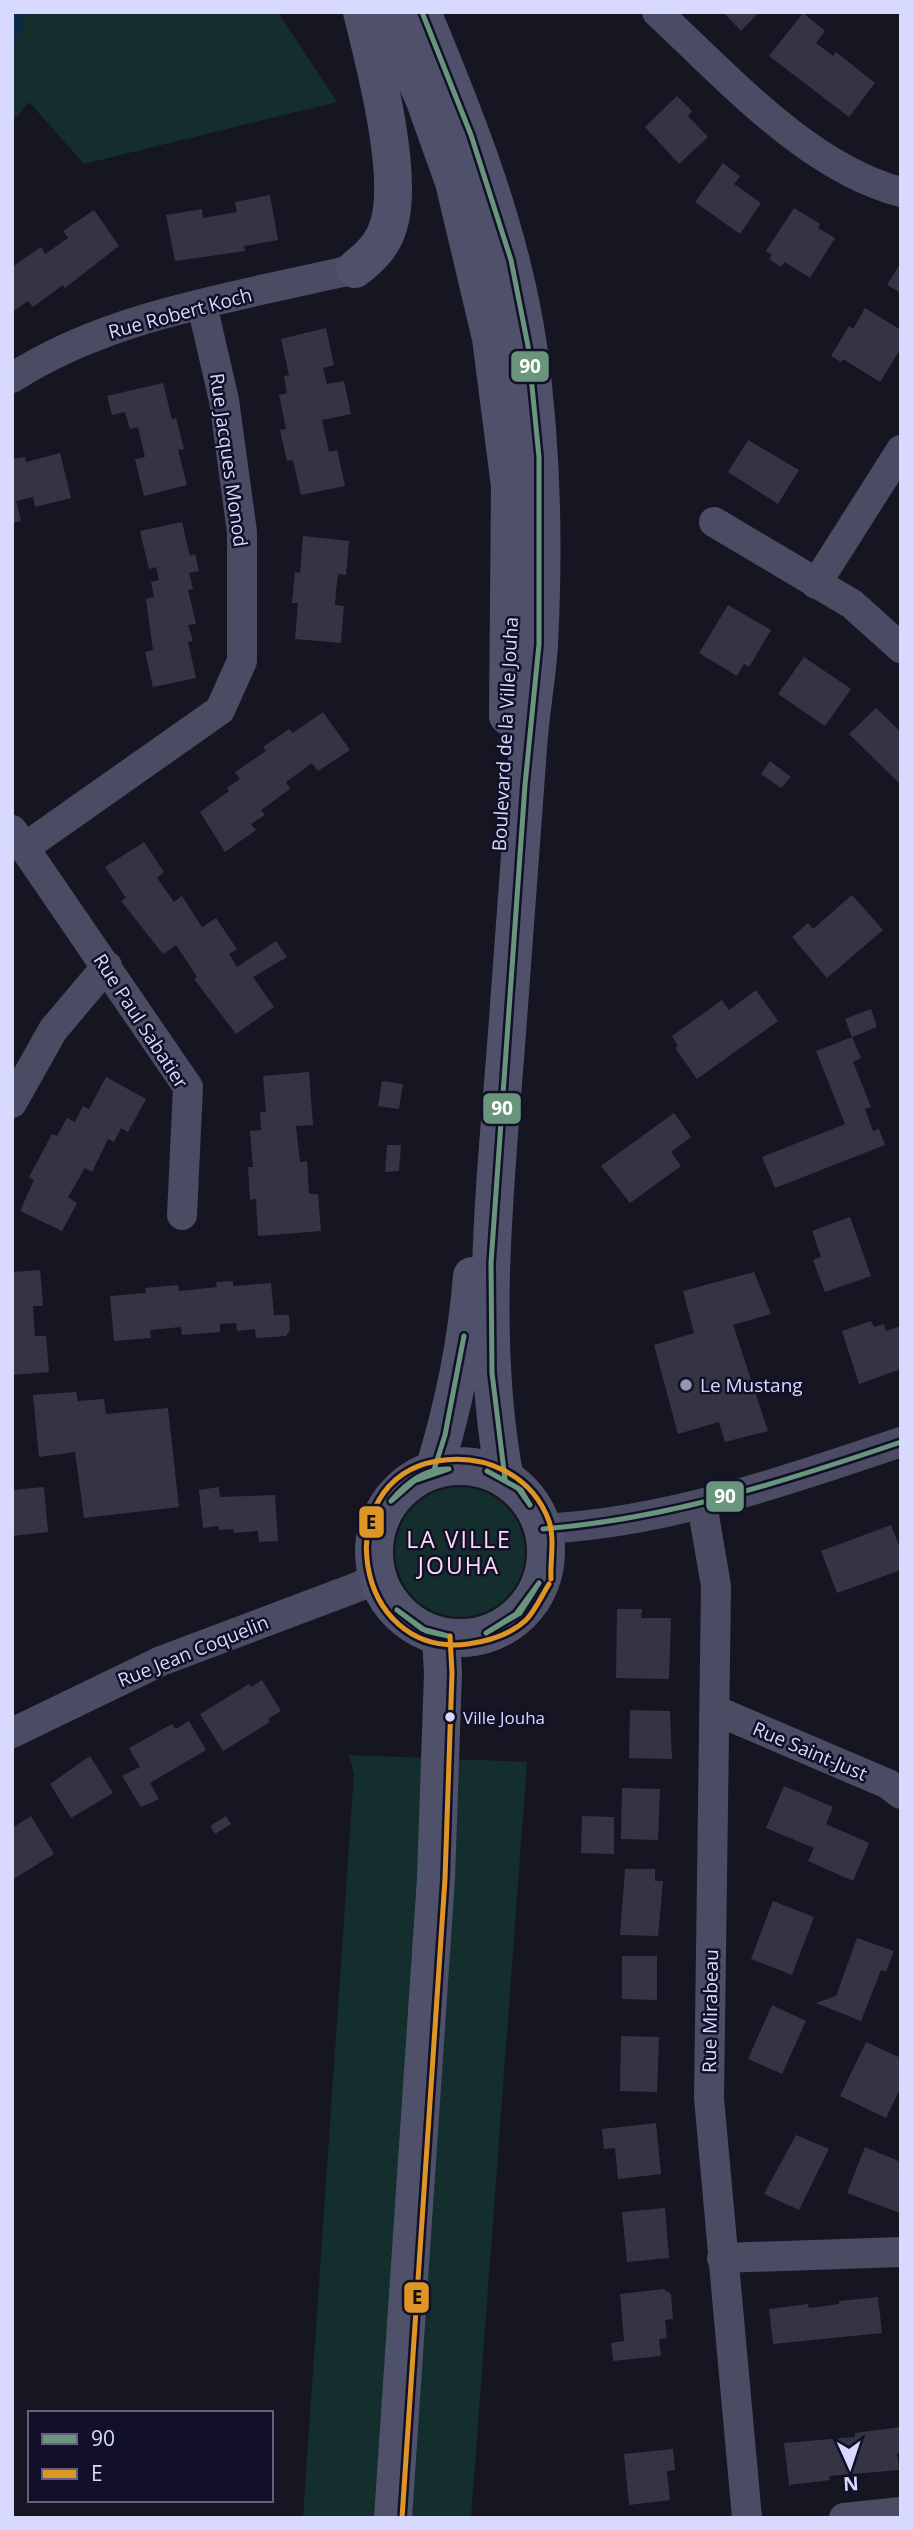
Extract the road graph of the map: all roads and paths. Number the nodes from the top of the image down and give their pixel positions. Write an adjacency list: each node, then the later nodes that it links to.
1 (362, 12): 6 (main road)
2 (387, 12): 18 (main road, Boulevard de la Ville Jouha)
3 (422, 12): 19 (main road, Boulevard de la Ville Jouha)
4 (657, 12): 5 (street)
5 (901, 192)
6 (355, 269): 7 (street, Rue Robert Koch)
7 (202, 305): 8 (street, Rue Robert Koch); 13 (street, Rue Jacques Monod)
8 (12, 378)
9 (901, 450): 11 (street)
10 (714, 522): 11 (street)
11 (816, 584): 12 (street)
12 (901, 648)
13 (18, 839): 14 (street, Rue Paul Sabatier)
14 (107, 967): 15 (street); 16 (street, Rue Paul Sabatier)
15 (12, 1103)
16 (182, 1215)
17 (901, 1442): 20 (street)
18 (434, 1470): 19 (main road); 22 (main road)
19 (505, 1479): 21 (main road)
20 (702, 1504): 21 (street); 24 (street, Rue Mirabeau)
21 (543, 1529): 23 (main road)
22 (377, 1576): 23 (main road); 25 (street, Rue Jean Coquelin)
23 (441, 1636): 30 (main road)
24 (717, 1711): 26 (street, Rue Saint-Just); 28 (street, Rue Mirabeau)
25 (12, 1733)
26 (901, 1794)
27 (901, 2252): 28 (street)
28 (722, 2258): 31 (street, Rue Mirabeau)
29 (901, 2512): 32 (street)
30 (393, 2518)
31 (747, 2518)
32 (844, 2518)

